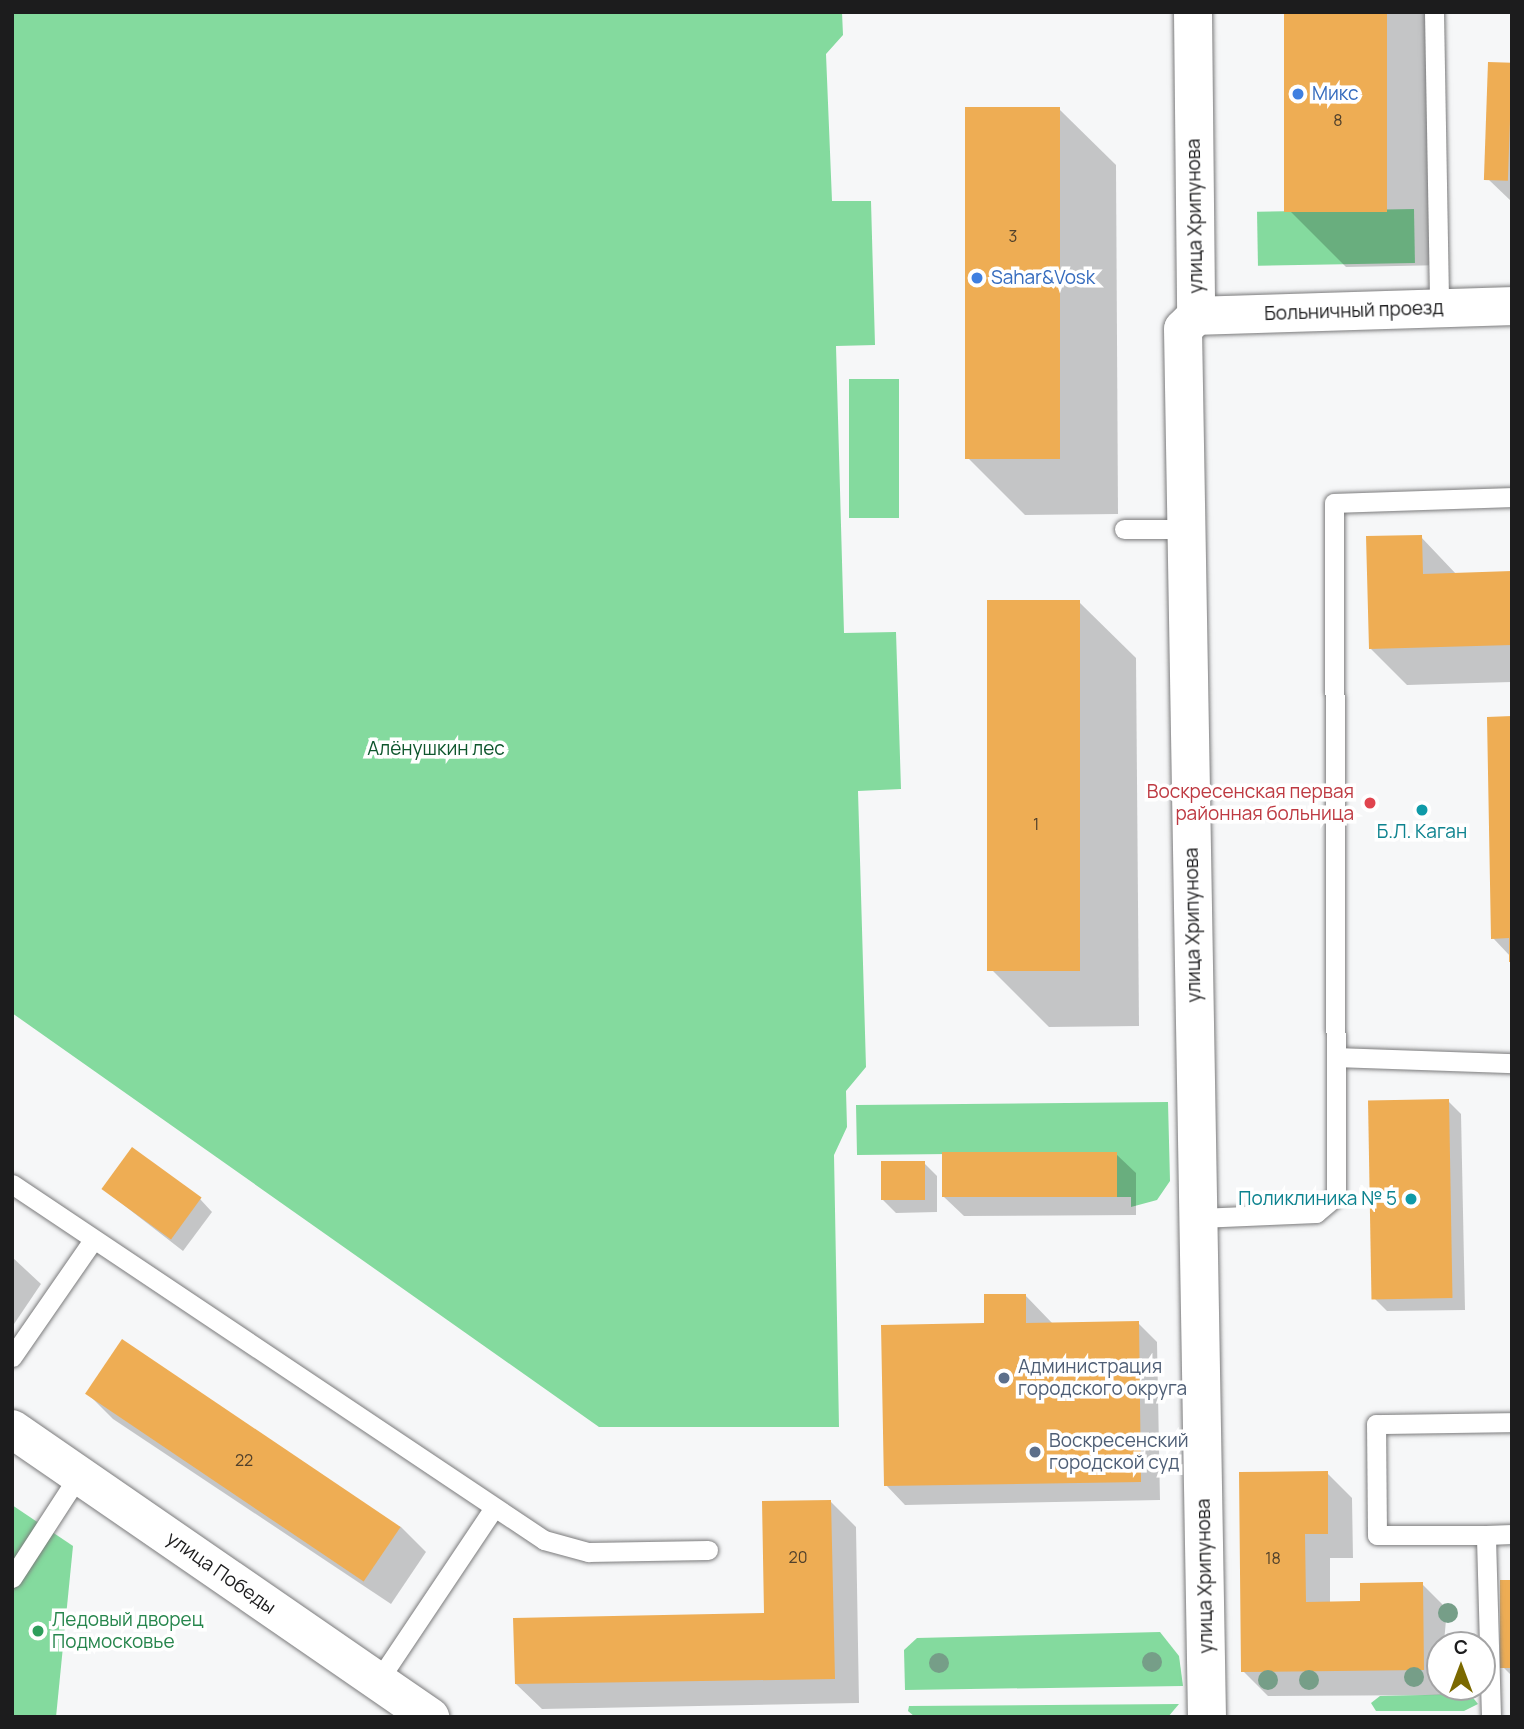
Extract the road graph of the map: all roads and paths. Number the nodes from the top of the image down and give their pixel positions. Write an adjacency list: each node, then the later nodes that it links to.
1 (1193, 12): 5 (street, улица Хрипунова)
2 (1434, 12): 4 (lane)
3 (1512, 306): 4 (street, Больничный проезд)
4 (1438, 308): 5 (street, Больничный проезд)
5 (1196, 316): 8 (street, улица Хрипунова)
6 (1512, 497): 9 (lane)
7 (1124, 529): 8 (lane)
8 (1186, 529): 12 (street, улица Хрипунова)
9 (1337, 1057): 10 (lane); 12 (lane)
10 (1512, 1063)
11 (12, 1184): 13 (lane)
12 (1199, 1218): 25 (street, улица Хрипунова)
13 (93, 1240): 14 (lane); 18 (lane)
14 (12, 1357)
15 (1512, 1422): 20 (lane)
16 (12, 1429): 17 (street, улица Победы)
17 (79, 1475): 22 (lane); 23 (street, улица Победы)
18 (494, 1508): 21 (lane); 23 (lane)
19 (1512, 1534): 20 (lane)
20 (1486, 1535): 26 (lane)
21 (708, 1550)
22 (12, 1578)
23 (378, 1681): 24 (street, улица Победы)
24 (430, 1717)
25 (1207, 1717)
26 (1491, 1717)

